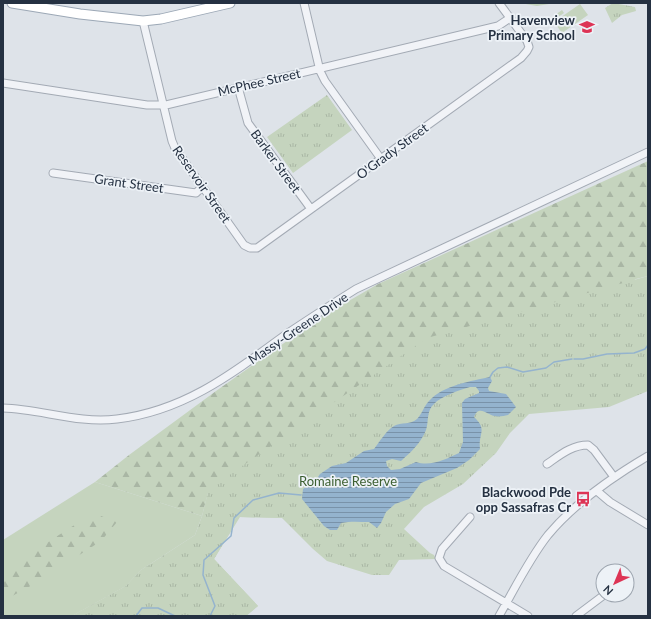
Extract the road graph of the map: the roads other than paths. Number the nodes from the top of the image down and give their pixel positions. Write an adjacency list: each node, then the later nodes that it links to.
1 (12, 3): 6 (main road)
2 (230, 3): 6 (main road)
3 (304, 3): 7 (street)
4 (499, 3): 5 (street)
5 (510, 18): 7 (street, McPhee Street); 12 (street, O'Grady Street)
6 (143, 21): 10 (street, Reservoir Street)
7 (319, 68): 9 (street, McPhee Street); 12 (street)
8 (3, 83): 10 (street, McPhee Street)
9 (238, 87): 10 (street, McPhee Street); 15 (street, Barker Street)
10 (163, 105): 14 (street, Reservoir Street)
11 (648, 152): 17 (street, Massy-Greene Drive)
12 (381, 159): 15 (street, O'Grady Street)
13 (53, 173): 14 (street, Grant Street)
14 (202, 187): 16 (street, Reservoir Street)
15 (311, 209): 16 (street, O'Grady Street)
16 (250, 248)
17 (3, 408)
18 (648, 456): 20 (street)
19 (547, 464): 20 (street)
20 (614, 477): 21 (street)
21 (597, 491): 23 (street); 25 (street)
22 (470, 517): 25 (street)
23 (648, 525)
24 (595, 602): 28 (street)
25 (507, 603): 26 (street); 27 (street)
26 (499, 616)
27 (528, 616)
28 (576, 616)

